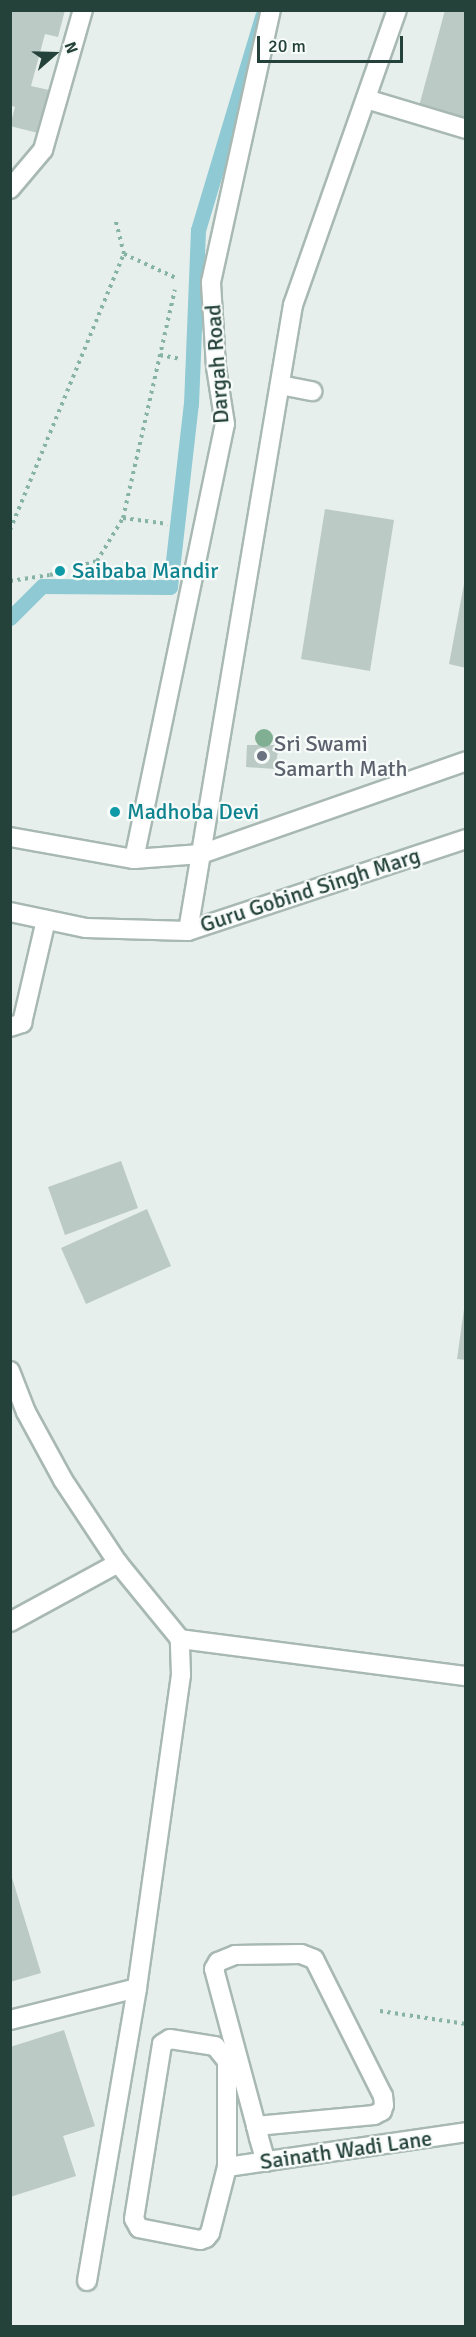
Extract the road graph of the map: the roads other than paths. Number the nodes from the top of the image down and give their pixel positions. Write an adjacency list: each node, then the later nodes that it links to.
1 (83, 10): 6 (street)
2 (271, 10): 13 (street, Dargah Road)
3 (397, 10): 4 (street)
4 (366, 99): 5 (street); 7 (street)
5 (465, 129)
6 (10, 189)
7 (280, 385): 8 (street); 12 (street)
8 (312, 391)
9 (465, 761): 12 (street)
10 (10, 837): 13 (street)
11 (465, 839): 16 (street, Guru Gobind Singh Marg)
12 (201, 854): 13 (street); 16 (street)
13 (134, 860)
14 (10, 912): 15 (street, Guru Gobind Singh Marg)
15 (46, 920): 16 (street, Guru Gobind Singh Marg); 17 (street)
16 (188, 931)
17 (10, 1027)
18 (10, 1371): 19 (street)
19 (118, 1563): 20 (street); 21 (street)
20 (10, 1622)
21 (180, 1639): 22 (street); 23 (street)
22 (465, 1676)
23 (138, 1988): 24 (street); 29 (street)
24 (10, 2020)
25 (256, 2126): 25 (street); 27 (street)
26 (465, 2132): 27 (street, Sainath Wadi Lane)
27 (266, 2162): 28 (street, Sainath Wadi Lane)
28 (226, 2167): 28 (street)
29 (87, 2281)

